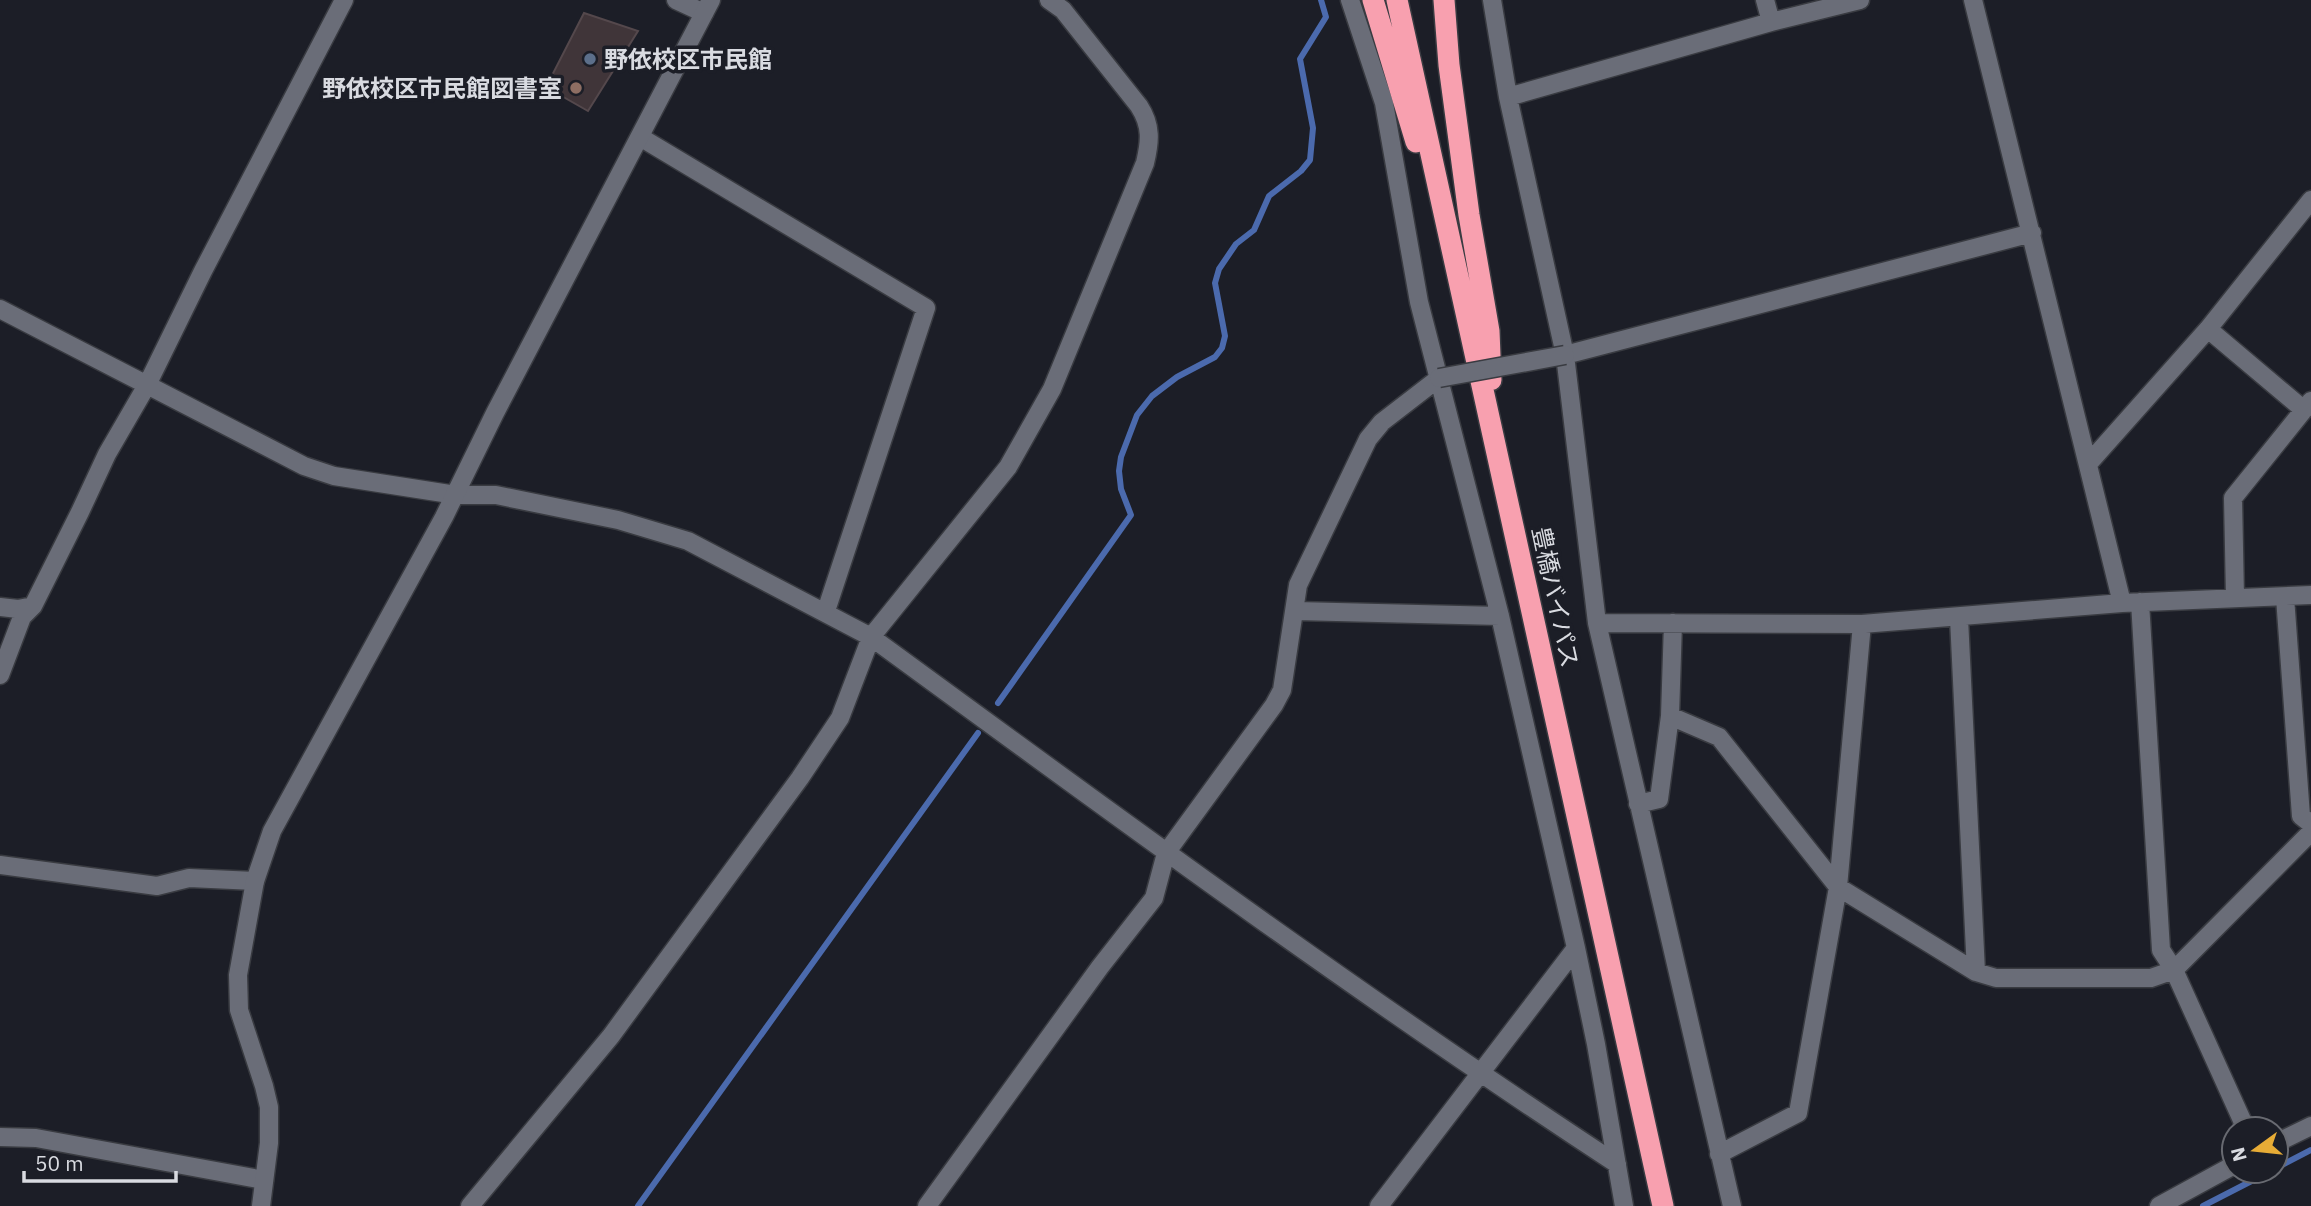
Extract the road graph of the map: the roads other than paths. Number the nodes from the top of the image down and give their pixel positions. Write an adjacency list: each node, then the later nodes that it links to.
1 (344, 0): 23 (street)
2 (676, 0): 12 (street)
3 (1049, 0): 41 (street)
4 (1350, 0): 22 (street)
5 (1373, 0): 18 (highway)
6 (1397, 0): 18 (highway, 豊橋バイパス)
7 (1444, 0): 25 (highway)
8 (1492, 0): 14 (street)
9 (1765, 0): 13 (street)
10 (1860, 0): 13 (street)
11 (1973, 0): 17 (street)
12 (708, 6): 15 (street)
13 (1771, 22): 14 (street)
14 (1508, 97): 21 (street)
15 (640, 136): 27 (street); 34 (street)
16 (2311, 200): 20 (street)
17 (2032, 233): 21 (street); 26 (street)
18 (1459, 281): 25 (highway, 豊橋バイパス)
19 (0, 309): 23 (street)
20 (2208, 329): 24 (street); 26 (street)
21 (1565, 355): 22 (street, bridge); 38 (street)
22 (1439, 378): 35 (street); 36 (street)
23 (147, 385): 27 (street); 32 (street)
24 (2308, 406): 29 (street)
25 (1493, 432): 68 (highway, 豊橋バイパス)
26 (2088, 464): 31 (street)
27 (456, 495): 34 (street); 49 (street)
28 (2311, 595): 30 (street)
29 (2235, 597): 30 (street); 31 (street)
30 (2285, 597): 45 (street)
31 (2131, 603): 37 (street); 52 (street)
32 (33, 606): 33 (street); 42 (street)
33 (0, 607)
34 (826, 611): 41 (street)
35 (1296, 611): 36 (street); 47 (street)
36 (1500, 616): 51 (street)
37 (1959, 618): 40 (street); 53 (street)
38 (1597, 623): 39 (street); 44 (street)
39 (1674, 623): 40 (street); 43 (street)
40 (1863, 625): 50 (street)
41 (871, 637): 47 (street); 64 (street)
42 (0, 675)
43 (1670, 716): 44 (street); 50 (street)
44 (1638, 804): 59 (street)
45 (2311, 824)
46 (2311, 832): 52 (street)
47 (1166, 853): 54 (street); 65 (street)
48 (0, 866): 49 (street)
49 (255, 881): 62 (street)
50 (1838, 887): 53 (street); 59 (street)
51 (1576, 948): 54 (street); 60 (street)
52 (2174, 970): 53 (street); 55 (street)
53 (1976, 972)
54 (1479, 1074): 60 (street); 66 (street)
55 (2240, 1115)
56 (2311, 1126): 58 (street)
57 (0, 1136): 62 (street)
58 (2290, 1136)
59 (1719, 1154): 69 (street)
60 (1617, 1164): 67 (street)
61 (2220, 1173): 70 (street)
62 (264, 1180): 63 (street)
63 (261, 1206)
64 (470, 1206)
65 (927, 1206)
66 (1379, 1206)
67 (1624, 1206)
68 (1663, 1206)
69 (1732, 1206)
70 (2159, 1206)

